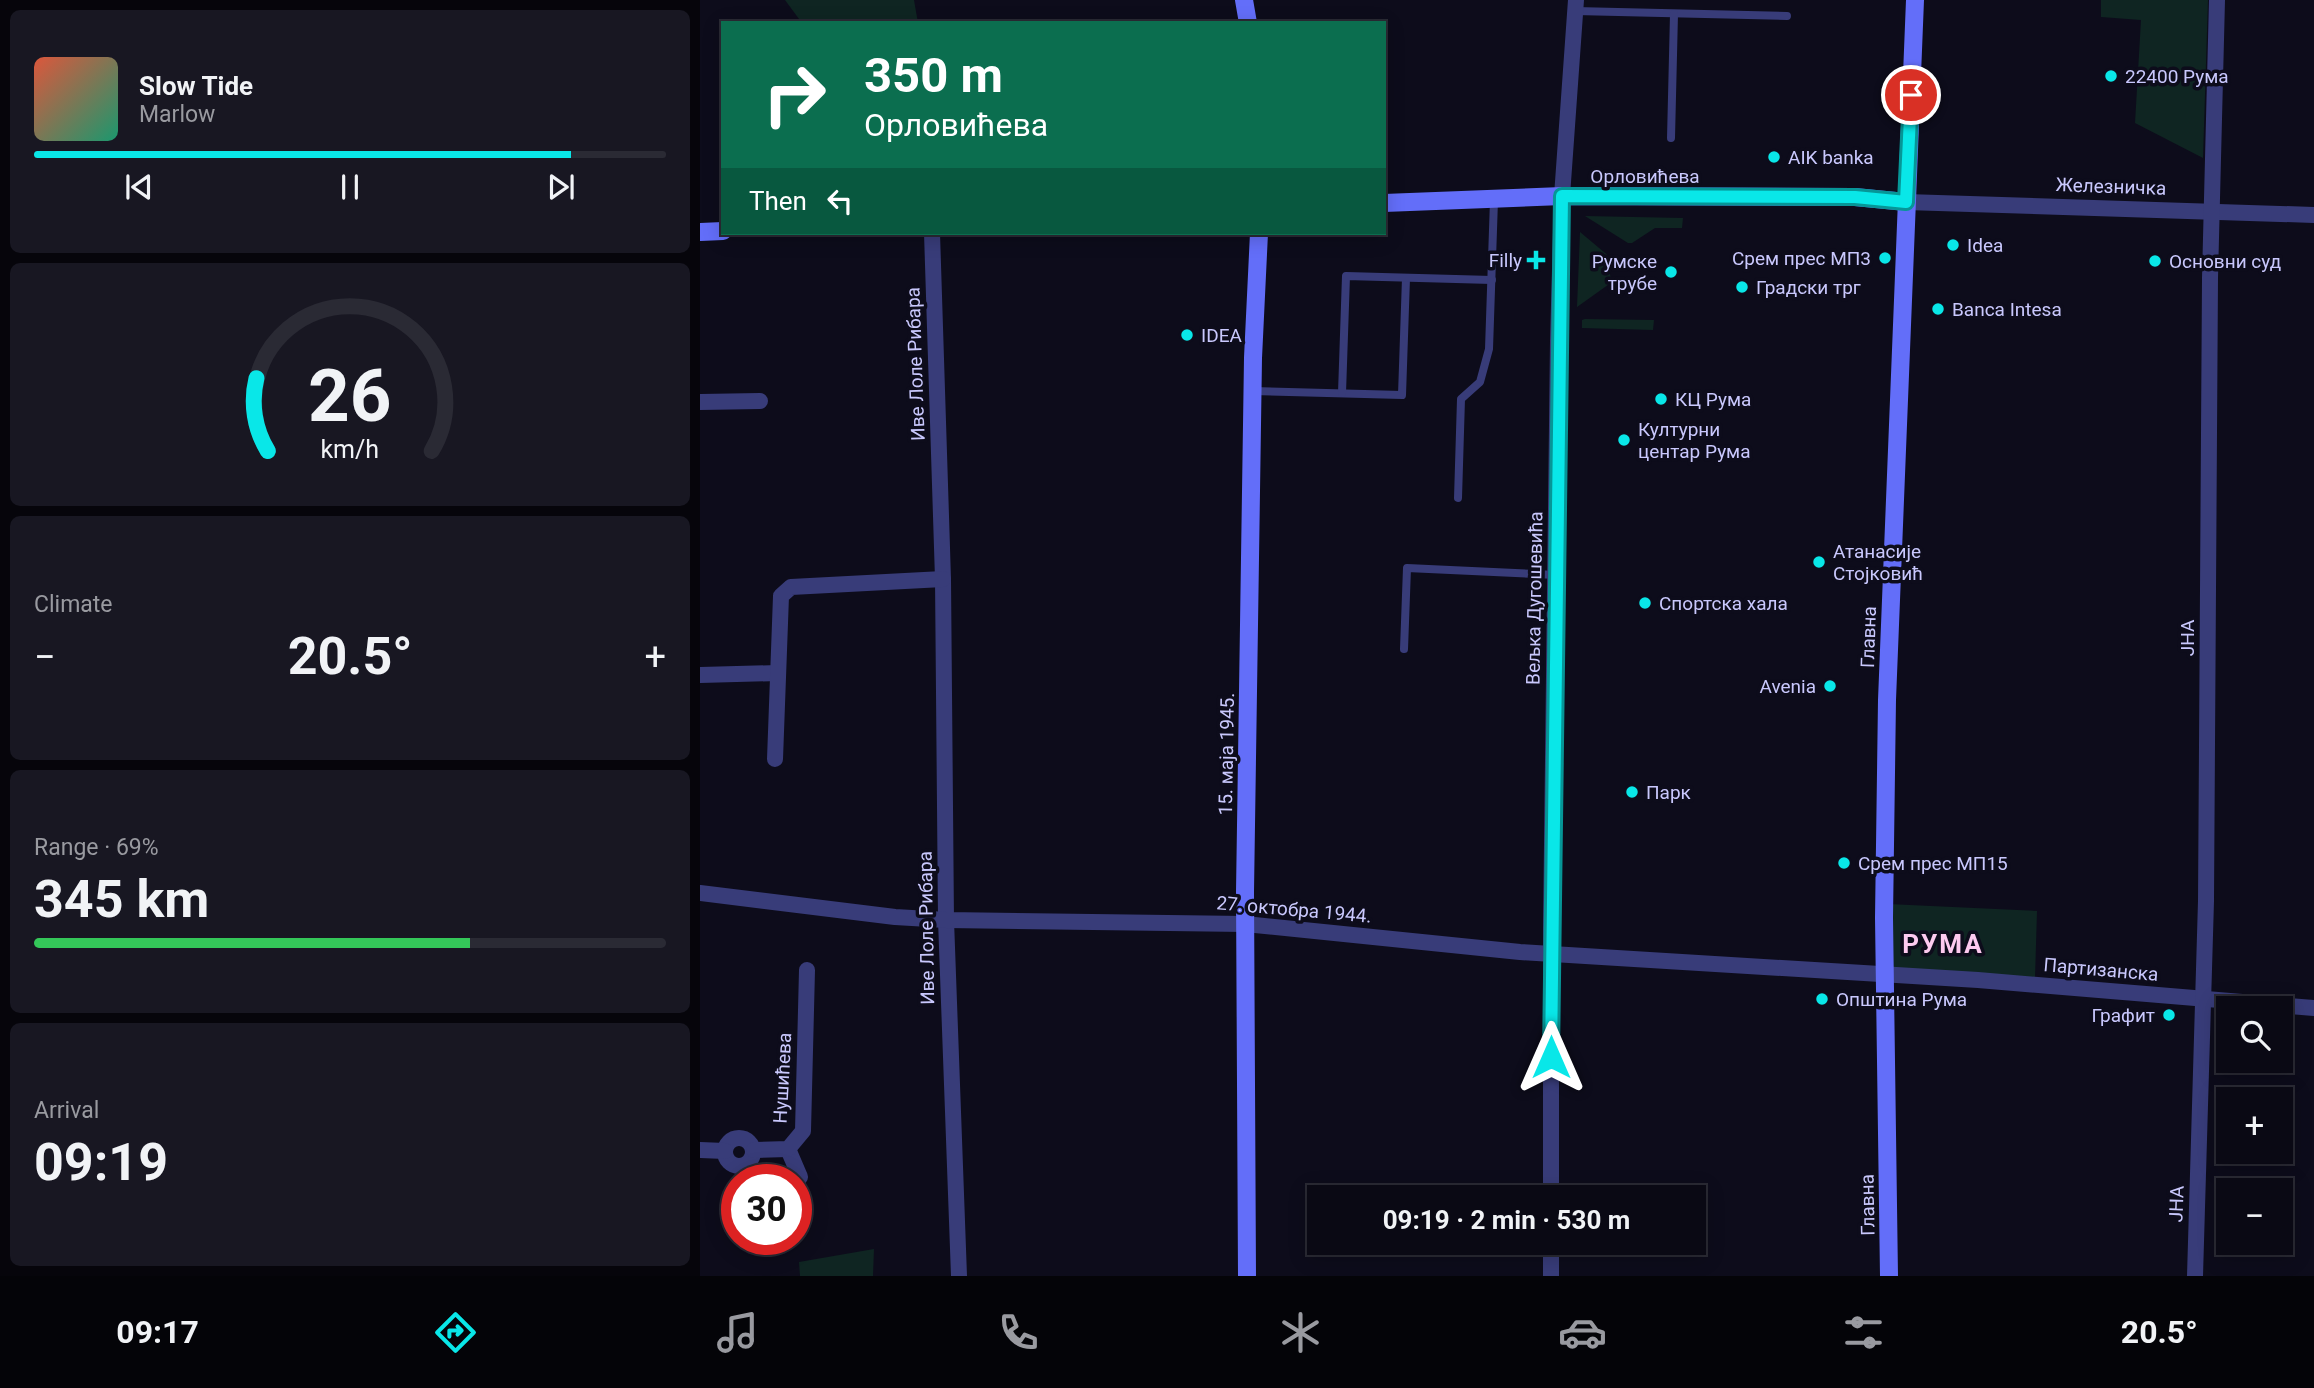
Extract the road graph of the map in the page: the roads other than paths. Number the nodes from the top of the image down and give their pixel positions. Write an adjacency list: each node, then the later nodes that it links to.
1 (1244, 0): 7 (street)
2 (1914, 0): 11 (street, Главна)
3 (2217, 0): 13 (street, ЈНА)
4 (1575, 6): 5 (lane); 9 (street, Вељка Дугошевића)
5 (1674, 14): 6 (lane); 8 (lane)
6 (1787, 16)
7 (1248, 21)
8 (1671, 138)
9 (1562, 196): 10 (street, Орловићева); 11 (street, Орловићева); 26 (street, Вељка Дугошевића)
10 (1494, 199): 12 (street, Орловићева); 20 (lane)
11 (1906, 202): 13 (street, Железничка); 37 (street, Главна)
12 (1386, 203)
13 (2212, 210): 14 (street, Железничка); 38 (street, ЈНА)
14 (2314, 215)
15 (721, 231): 16 (street)
16 (700, 232)
17 (932, 235): 27 (street, Иве Лоле Рибара)
18 (1259, 235): 21 (street, 15. маја 1945.)
19 (1406, 278): 20 (lane); 22 (lane); 22 (lane)
20 (1492, 280): 25 (lane)
21 (1252, 391): 22 (lane); 34 (street, 15. маја 1945.)
22 (1342, 393)
23 (700, 401): 24 (street)
24 (760, 401)
25 (1458, 498)
26 (1556, 575): 28 (lane); 35 (street, Вељка Дугошевића)
27 (943, 579): 29 (street); 33 (street, Иве Лоле Рибара)
28 (1404, 649)
29 (777, 673): 30 (street); 31 (street)
30 (700, 675)
31 (775, 759)
32 (700, 893): 33 (street, 27. октобра 1944.)
33 (946, 920): 34 (street, 27. октобра 1944.); 45 (street, Иве Лоле Рибара)
34 (1245, 924): 35 (street, 27. октобра 1944.); 46 (street, 15. маја 1945.)
35 (1551, 954): 37 (street, 27. октобра 1944.); 43 (street, Вељка Дугошевића)
36 (807, 970): 40 (street, Нушићева)
37 (1885, 975): 38 (street, Партизанска); 48 (street, Главна)
38 (2203, 999): 39 (street, Партизанска); 49 (street, ЈНА)
39 (2314, 1008)
40 (788, 1149): 41 (street, Нушићева); 42 (street)
41 (700, 1150)
42 (794, 1164)
43 (1551, 1185)
44 (1551, 1255): 47 (street)
45 (959, 1276)
46 (1247, 1276)
47 (1551, 1276)
48 (1889, 1276)
49 (2195, 1276)

